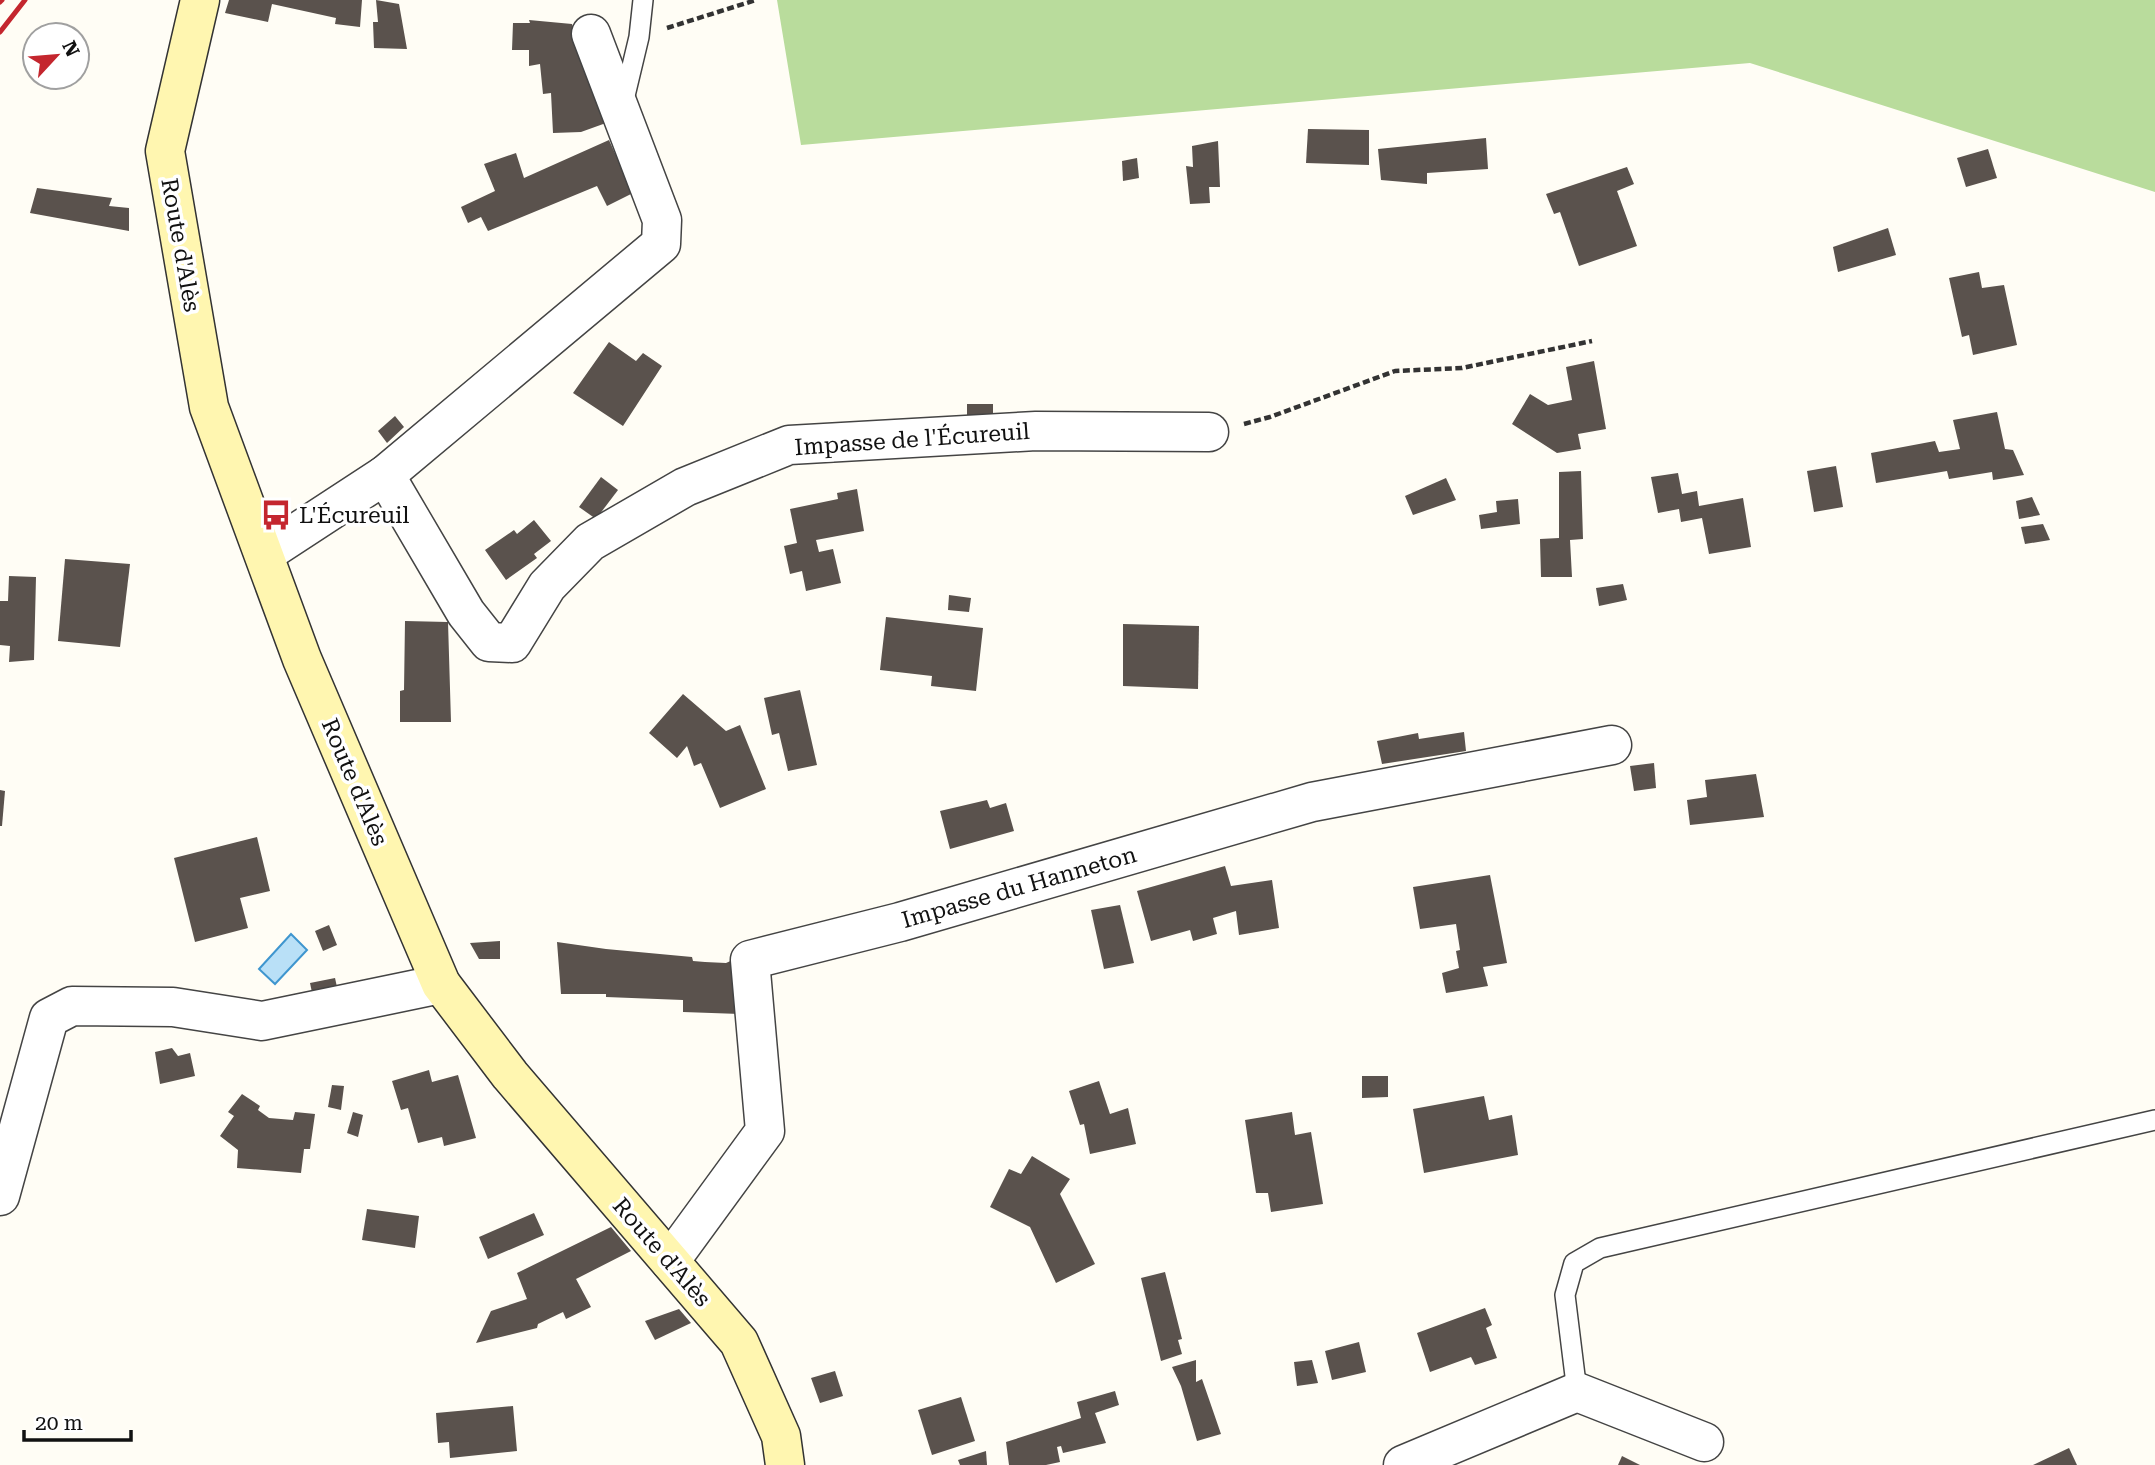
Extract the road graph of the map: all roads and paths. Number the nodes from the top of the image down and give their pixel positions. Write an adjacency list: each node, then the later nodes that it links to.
1 (200, 0): 10 (main road, Route d'Alès)
2 (643, 0): 5 (lane)
3 (756, 0): 5 (path)
4 (591, 34): 6 (street)
5 (639, 37): 6 (lane)
6 (621, 112): 9 (street)
7 (1592, 341): 8 (path)
8 (1209, 432): 9 (street, Impasse de l'Écureuil)
9 (385, 475): 10 (street)
10 (264, 555): 12 (main road, Route d'Alès)
11 (1612, 745): 15 (street, Impasse du Hanneton)
12 (441, 985): 14 (street); 15 (main road, Route d'Alès)
13 (2155, 1120): 16 (lane)
14 (0, 1196)
15 (670, 1261): 18 (main road, Route d'Alès)
16 (1577, 1392): 17 (street); 19 (street)
17 (1704, 1442)
18 (785, 1465)
19 (1403, 1465)

